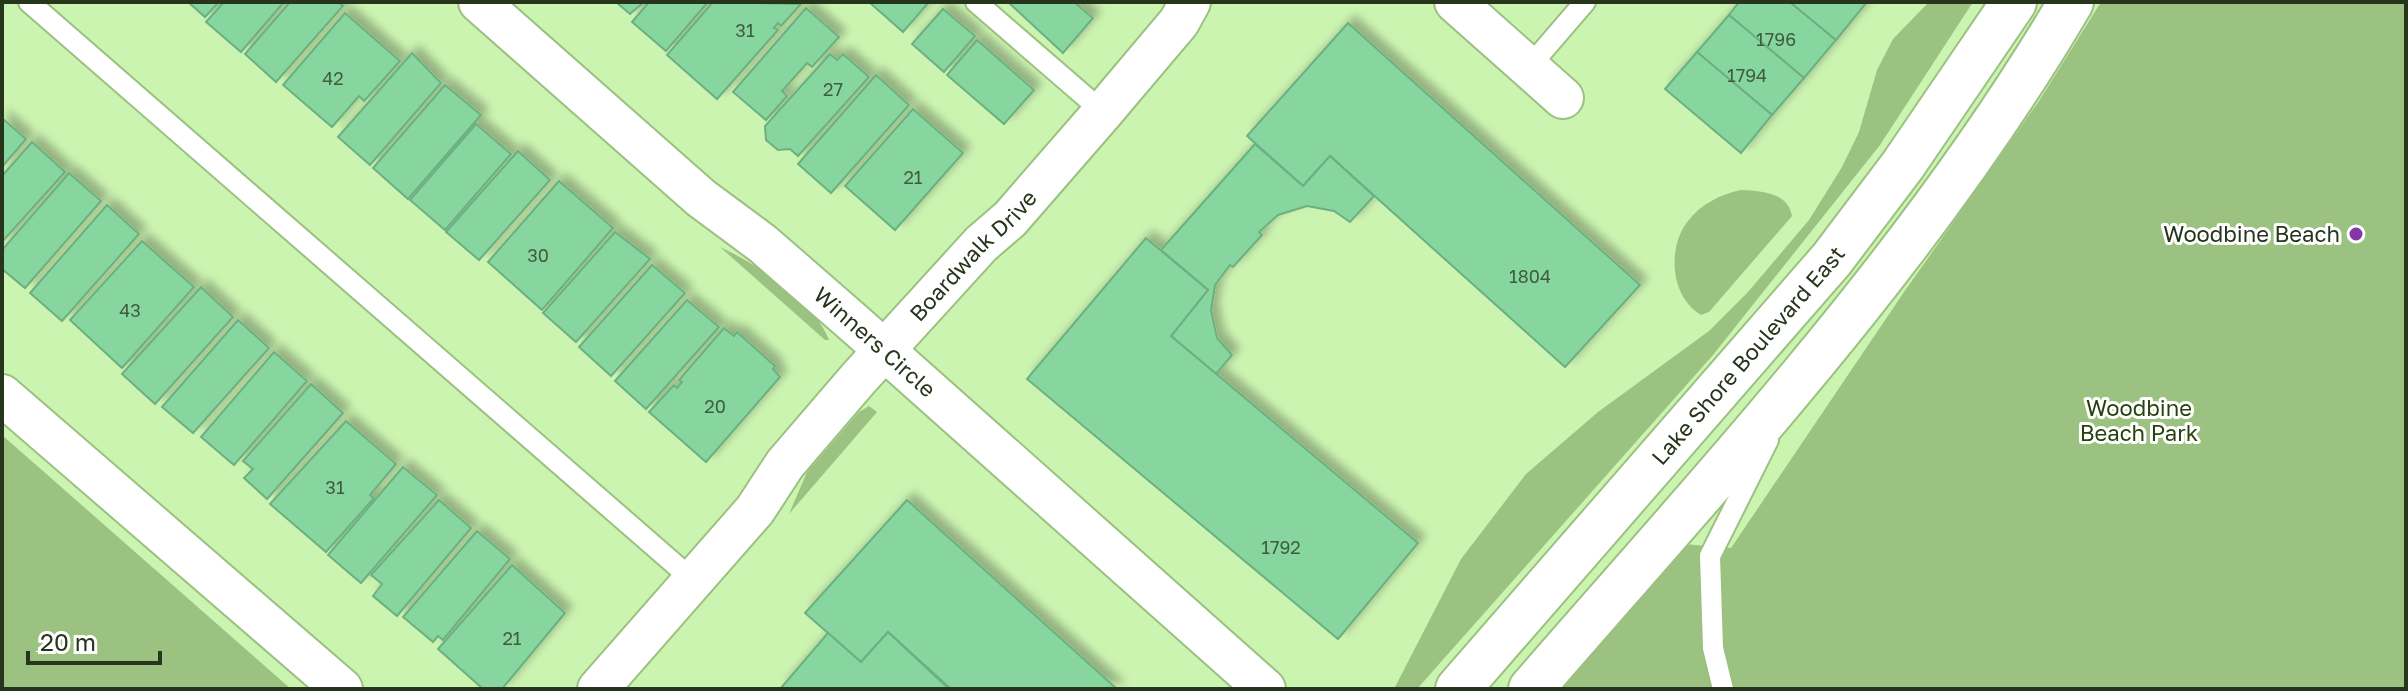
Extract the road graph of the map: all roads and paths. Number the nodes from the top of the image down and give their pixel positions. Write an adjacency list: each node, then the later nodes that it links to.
1 (29, 2): 15 (lane)
2 (479, 2): 12 (street, Winners Circle)
3 (976, 2): 11 (lane)
4 (1190, 2): 11 (street, Boardwalk Drive)
5 (1455, 2): 9 (street)
6 (1585, 2): 9 (lane)
7 (2014, 2): 19 (highway, Lake Shore Boulevard East)
8 (2071, 2): 13 (highway)
9 (1529, 67): 10 (street)
10 (1563, 98)
11 (1103, 112): 12 (street, Boardwalk Drive)
12 (884, 350): 15 (street, Boardwalk Drive); 18 (street, Winners Circle)
13 (1796, 384): 20 (highway); 21 (lane)
14 (2, 395): 16 (street)
15 (694, 581): 17 (street, Boardwalk Drive)
16 (342, 689)
17 (598, 689)
18 (1265, 689)
19 (1458, 689)
20 (1531, 689)
21 (1723, 689)

